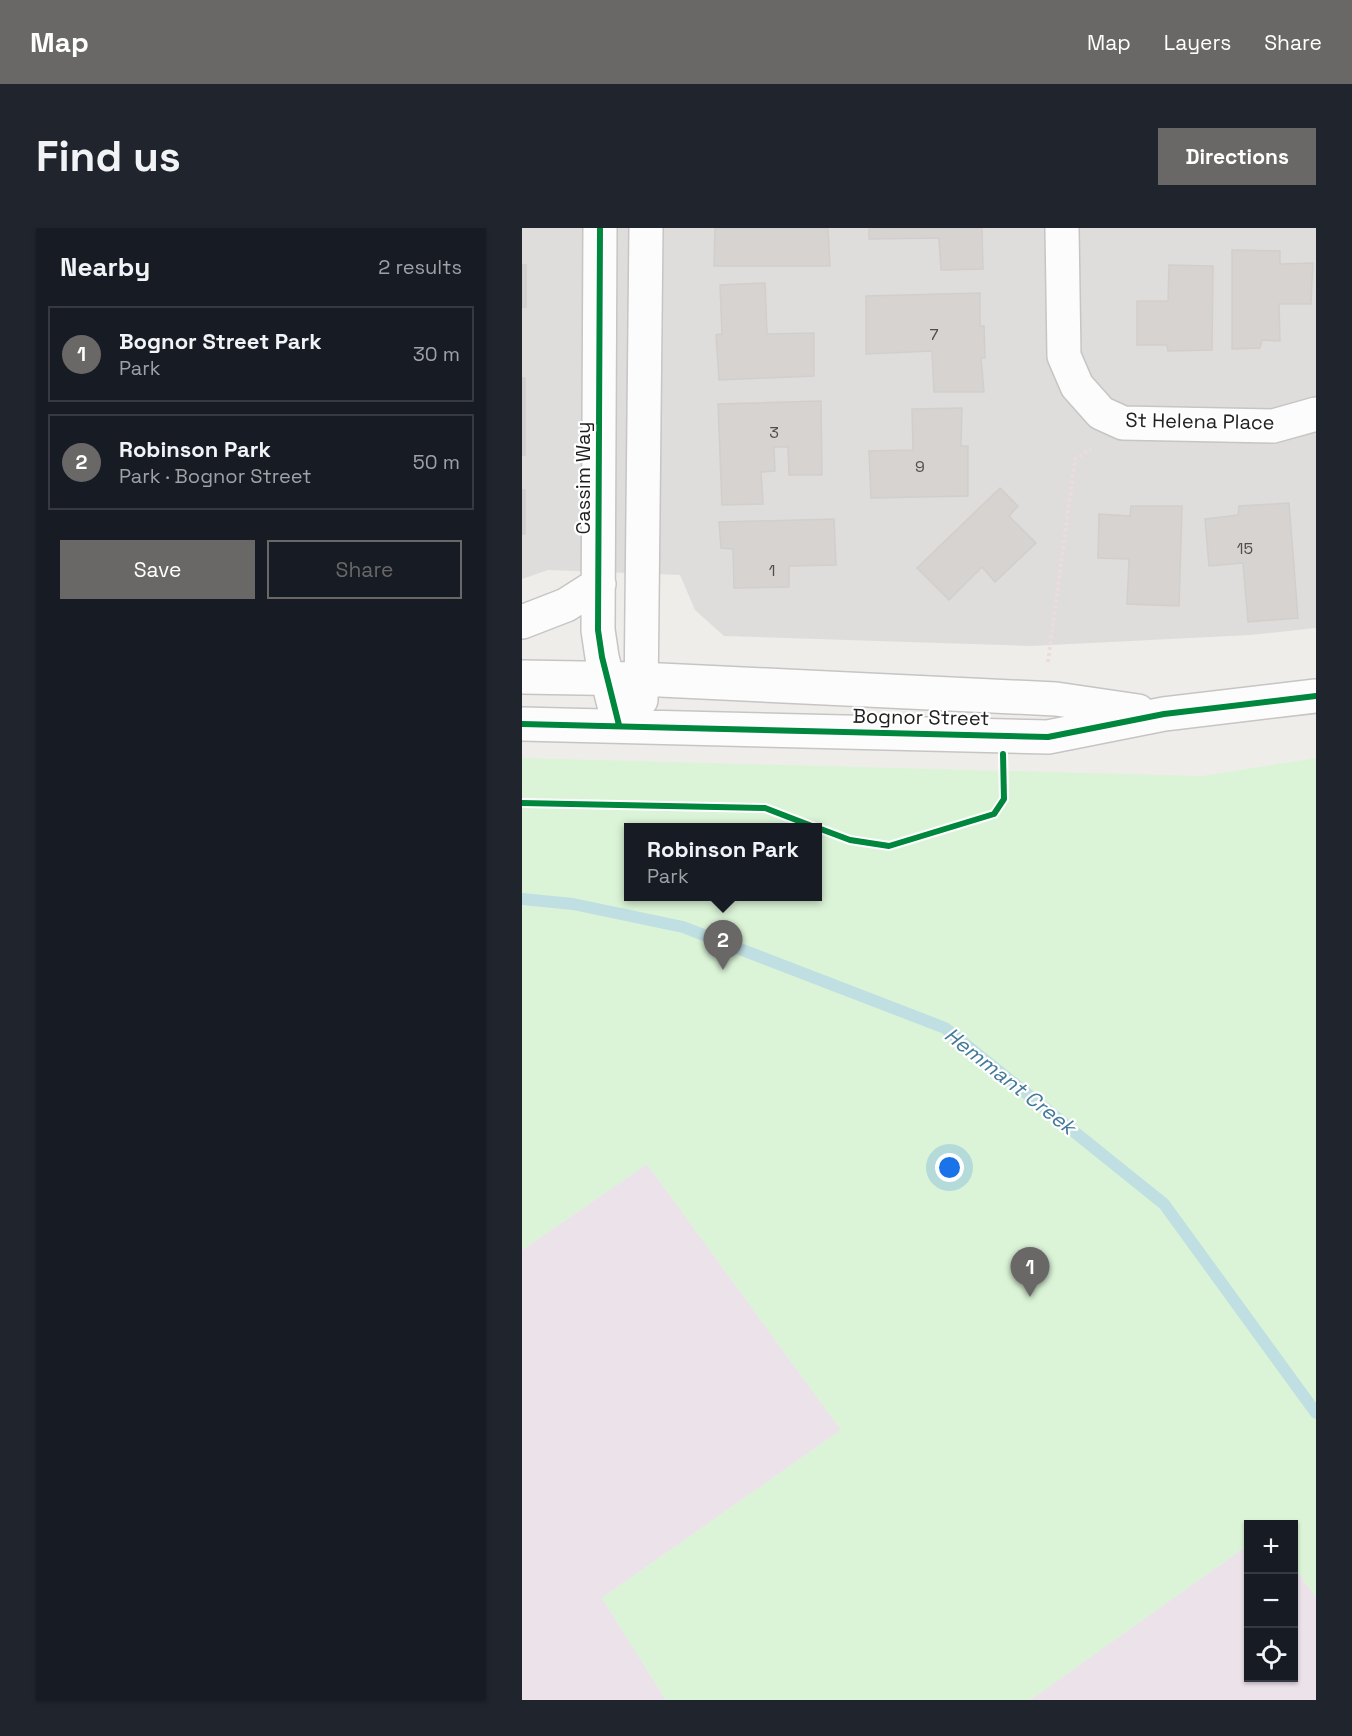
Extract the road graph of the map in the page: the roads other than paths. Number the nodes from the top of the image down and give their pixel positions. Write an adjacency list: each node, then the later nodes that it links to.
1 (600, 228): 5 (street, Cassim Way)
2 (646, 228): 9 (street)
3 (1062, 228): 4 (street, St Helena Place)
4 (1316, 414)
5 (599, 584): 6 (street); 8 (street, Cassim Way)
6 (522, 622)
7 (522, 677): 8 (street, Bognor Street)
8 (607, 678): 9 (street, Bognor Street); 13 (street, Cassim Way)
9 (640, 680): 11 (street, Bognor Street); 13 (street)
10 (1316, 696): 11 (street, Bognor Street)
11 (1164, 714): 13 (street, Bognor Street)
12 (522, 724): 13 (street, Bognor Street)
13 (630, 726)

